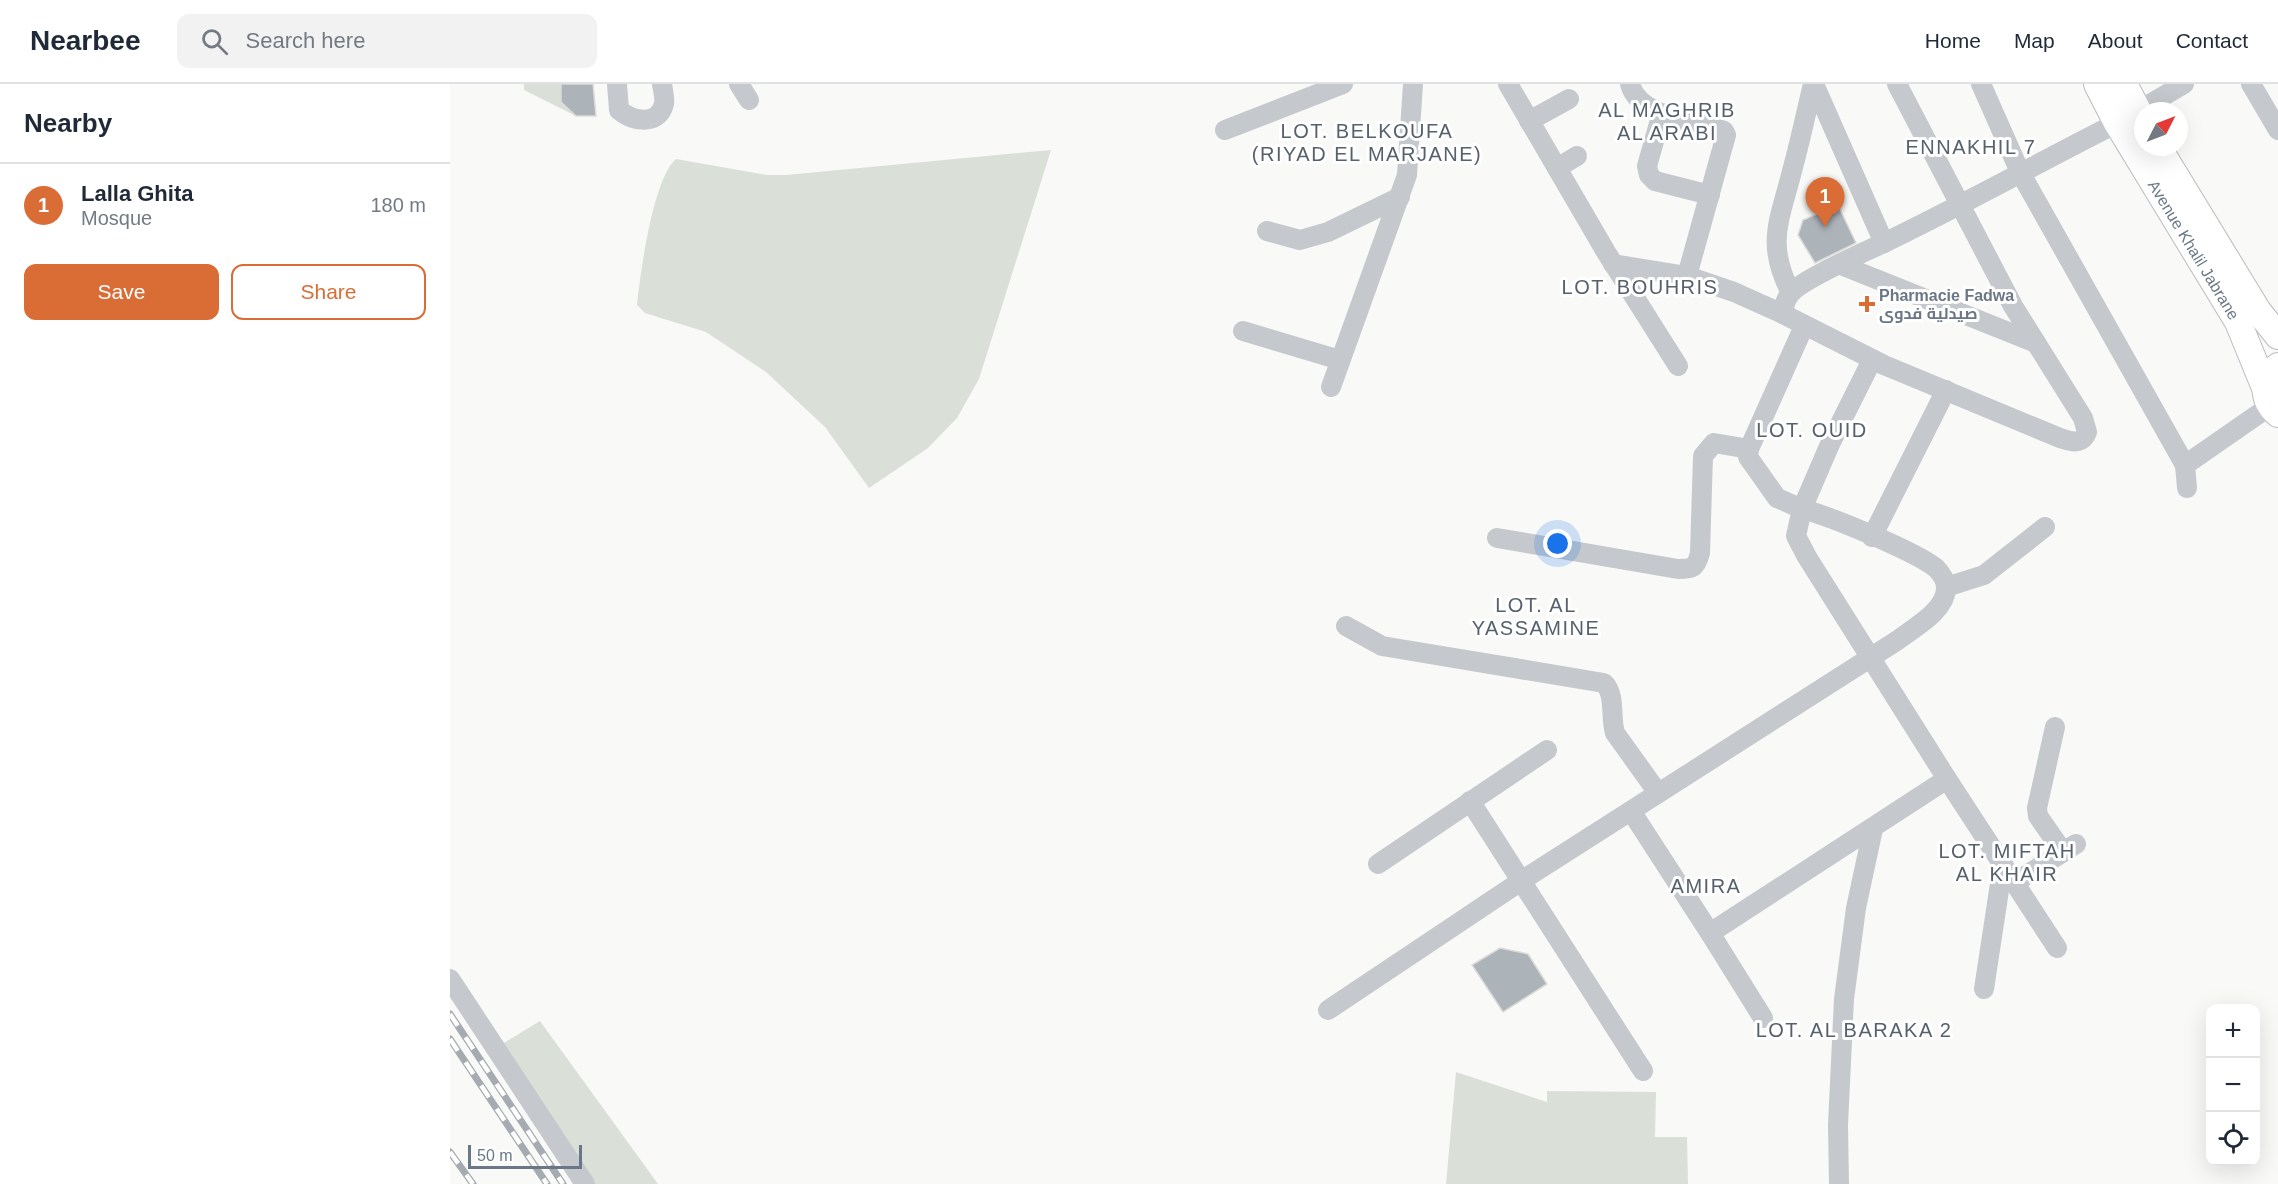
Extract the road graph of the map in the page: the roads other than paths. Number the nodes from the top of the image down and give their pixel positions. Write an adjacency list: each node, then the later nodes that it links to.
1 (617, 84): 2 (street)
2 (662, 84)
3 (1343, 84): 18 (street)
4 (1413, 84): 25 (street)
5 (1508, 84): 17 (street)
6 (1630, 84): 15 (street)
7 (1813, 84): 28 (street); 32 (street)
8 (1897, 84): 26 (street)
9 (1980, 84): 23 (street)
10 (2097, 84): 16 (main road, Avenue Khalil Jabrane)
11 (2124, 84): 16 (main road, Avenue Khalil Jabrane)
12 (2184, 84): 16 (street)
13 (2251, 84): 19 (street)
14 (1569, 99): 17 (street)
15 (1662, 113): 24 (street); 24 (street)
16 (2133, 118): 23 (street); 43 (main road, Avenue Khalil Jabrane)
17 (1529, 121): 22 (street)
18 (1225, 130)
19 (2278, 130)
20 (1577, 156): 22 (street)
21 (2163, 156): 36 (main road, Avenue Khalil Jabrane)
22 (1557, 168): 29 (street)
23 (2020, 172): 26 (street); 45 (street)
24 (1710, 195): 31 (street)
25 (1400, 197): 27 (street); 38 (street)
26 (1959, 206): 28 (street); 37 (street)
27 (1267, 231)
28 (1884, 243): 30 (street)
29 (1614, 264): 31 (street); 40 (street)
30 (1841, 265): 32 (street); 37 (street)
31 (1687, 276): 33 (street)
32 (1791, 292): 33 (street)
33 (1783, 314): 34 (street)
34 (1804, 326): 39 (street); 44 (street)
35 (1243, 331): 38 (street)
36 (2278, 336)
37 (2036, 343): 42 (street)
38 (1340, 360): 41 (street)
39 (1872, 360): 42 (street); 47 (street)
40 (1678, 366)
41 (1331, 387)
42 (1946, 390): 49 (street)
43 (2273, 393): 45 (street)
44 (1749, 449): 47 (street); 50 (street)
45 (2185, 465): 46 (street)
46 (2187, 488)
47 (1802, 509): 49 (street); 53 (street)
48 (2045, 527): 51 (street)
49 (1872, 537): 51 (street)
50 (1497, 538)
51 (1946, 587): 53 (street)
52 (1346, 626): 57 (street)
53 (1871, 656): 56 (street); 57 (street)
54 (2055, 727): 64 (street)
55 (1547, 750): 58 (street)
56 (1947, 779): 60 (street); 62 (street)
57 (1658, 793): 59 (street)
58 (1470, 801): 61 (street); 63 (street)
59 (1631, 811): 63 (street); 65 (street)
60 (1873, 829): 65 (street); 73 (street)
61 (1378, 864)
62 (2002, 864): 64 (street); 68 (street)
63 (1521, 880): 69 (street); 71 (street)
64 (2014, 883): 66 (street)
65 (1710, 933): 70 (street)
66 (2057, 948)
67 (450, 979): 72 (street)
68 (1984, 989)
69 (1328, 1010)
70 (1763, 1018)
71 (1643, 1071)
72 (585, 1184)
73 (1839, 1184)

